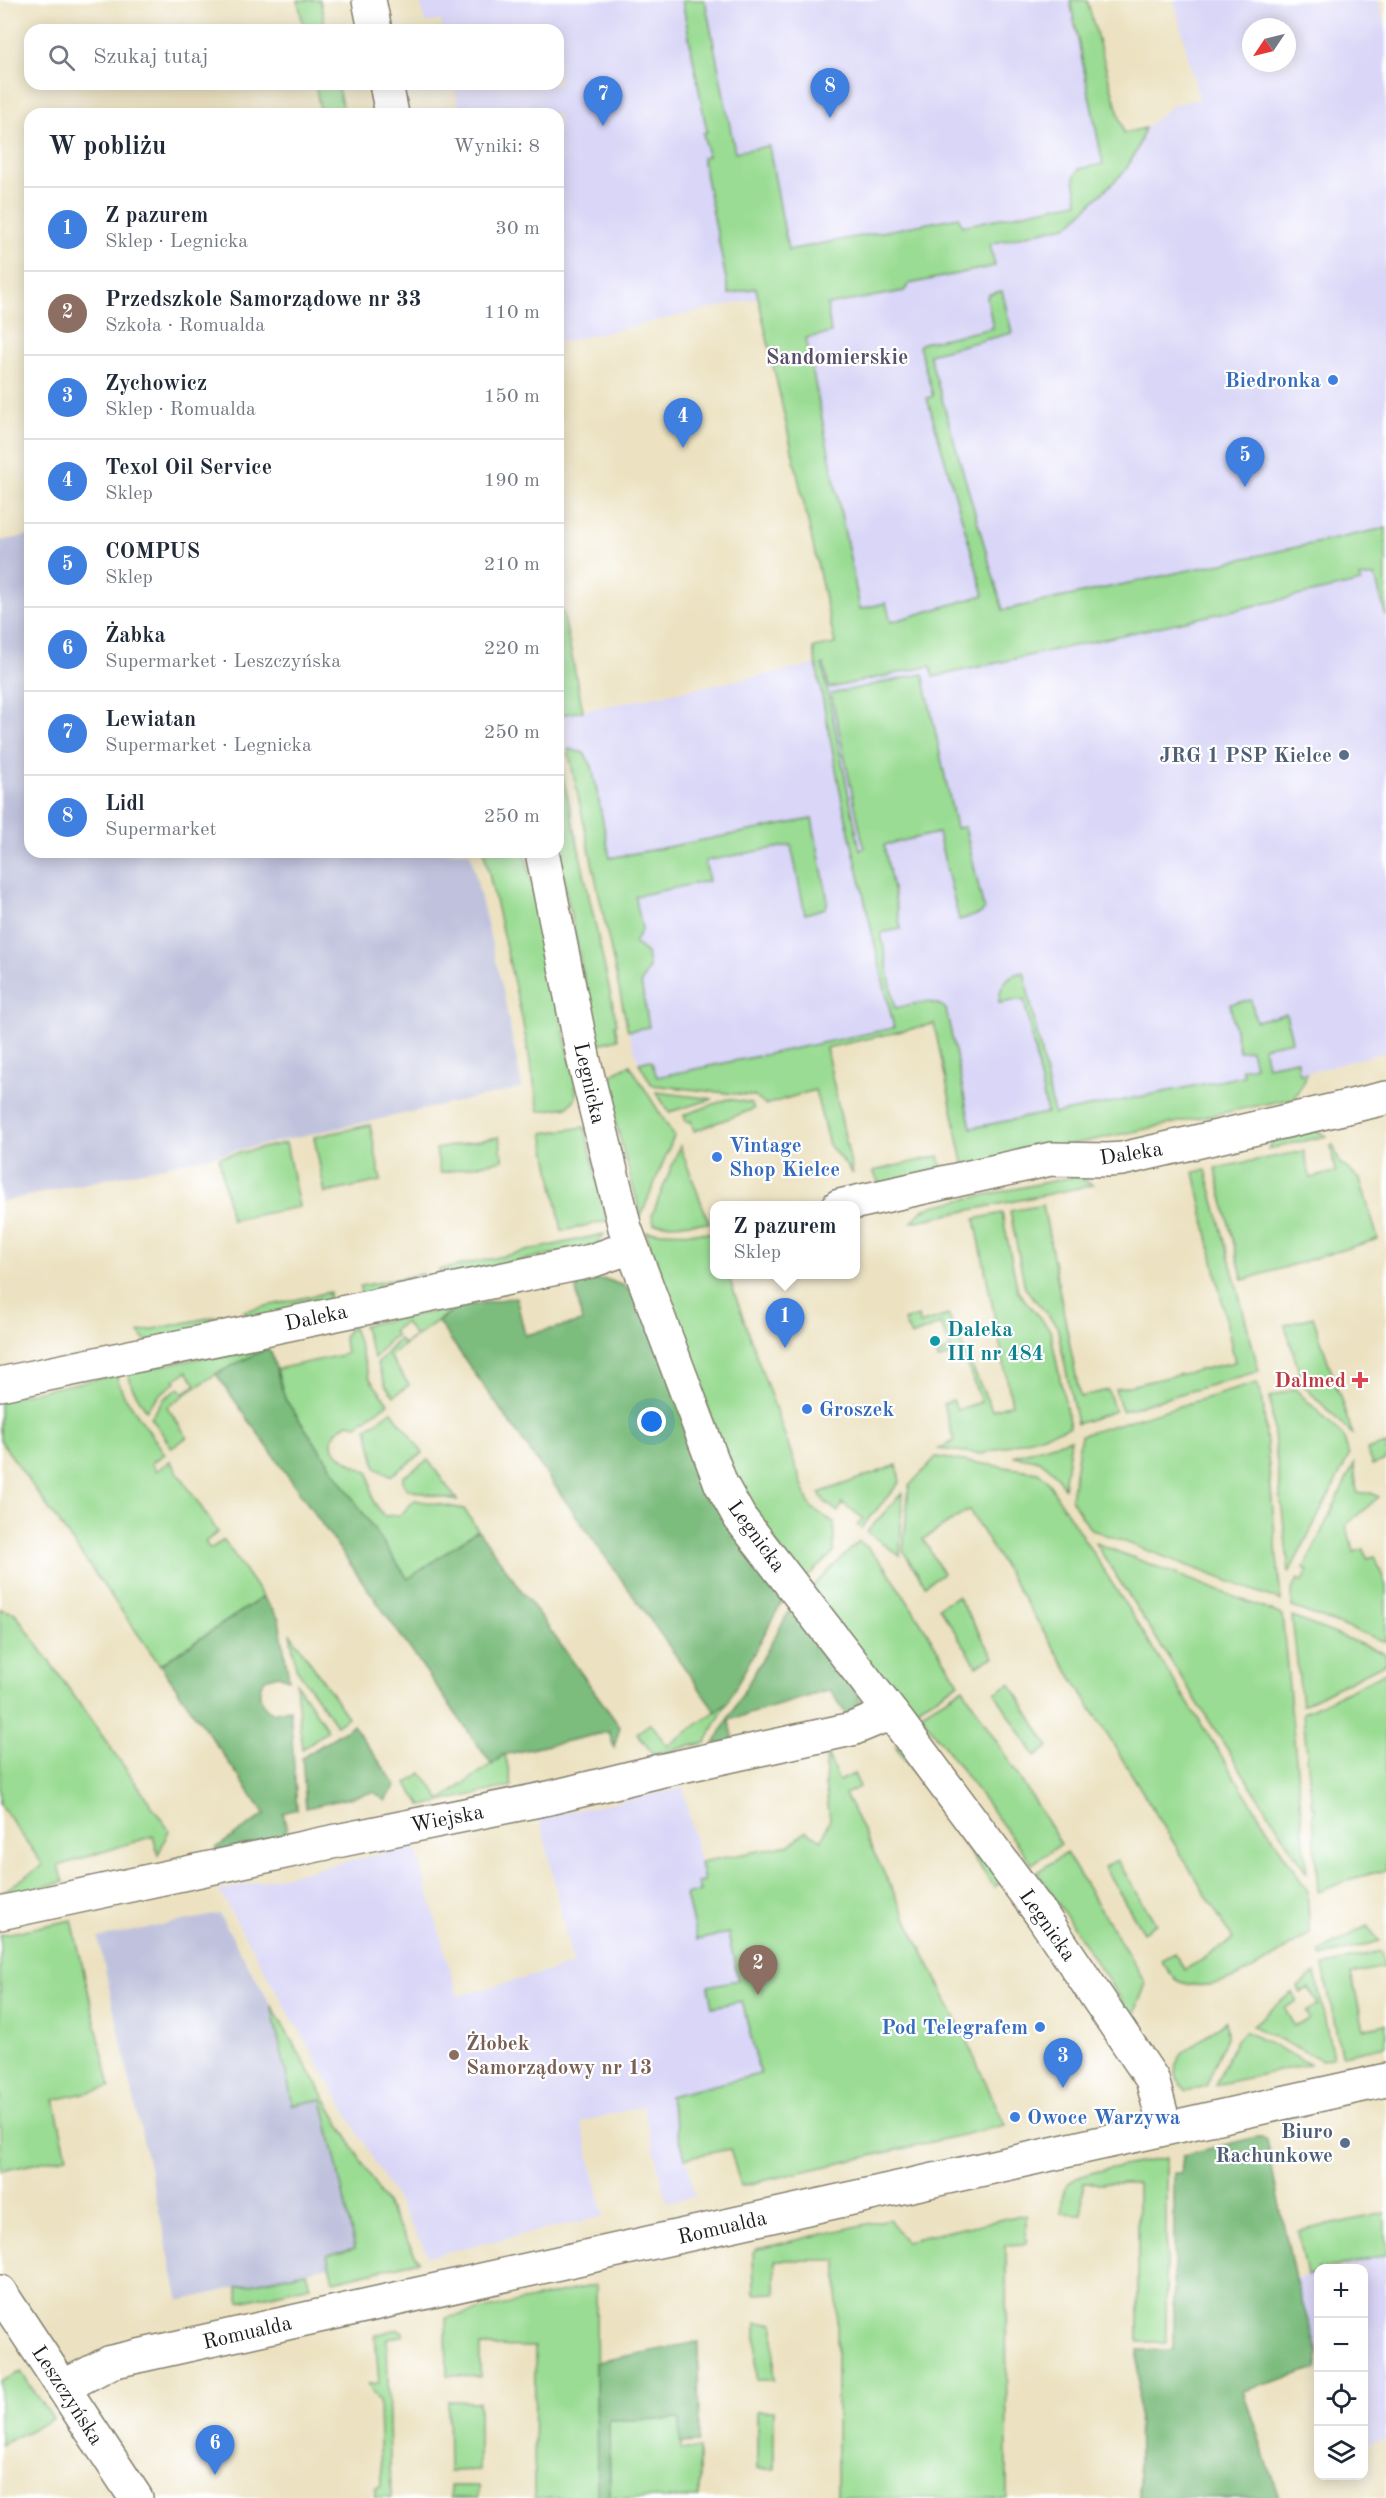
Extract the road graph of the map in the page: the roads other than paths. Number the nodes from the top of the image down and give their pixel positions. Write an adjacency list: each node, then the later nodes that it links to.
1 (369, 0): 2 (street)
2 (374, 24)
3 (387, 90): 4 (street)
4 (391, 108)
5 (543, 858): 8 (street, Legnicka)
6 (1386, 1098): 7 (street, Daleka)
7 (860, 1201)
8 (631, 1247): 9 (street, Daleka); 10 (street, Legnicka)
9 (0, 1384)
10 (891, 1713): 11 (street, Wiejska); 13 (street, Legnicka)
11 (0, 1913)
12 (1386, 2080): 13 (street, Romualda)
13 (1165, 2128): 15 (street, Romualda)
14 (0, 2292): 15 (street, Leszczyńska)
15 (63, 2387): 16 (street, Leszczyńska)
16 (136, 2498)

